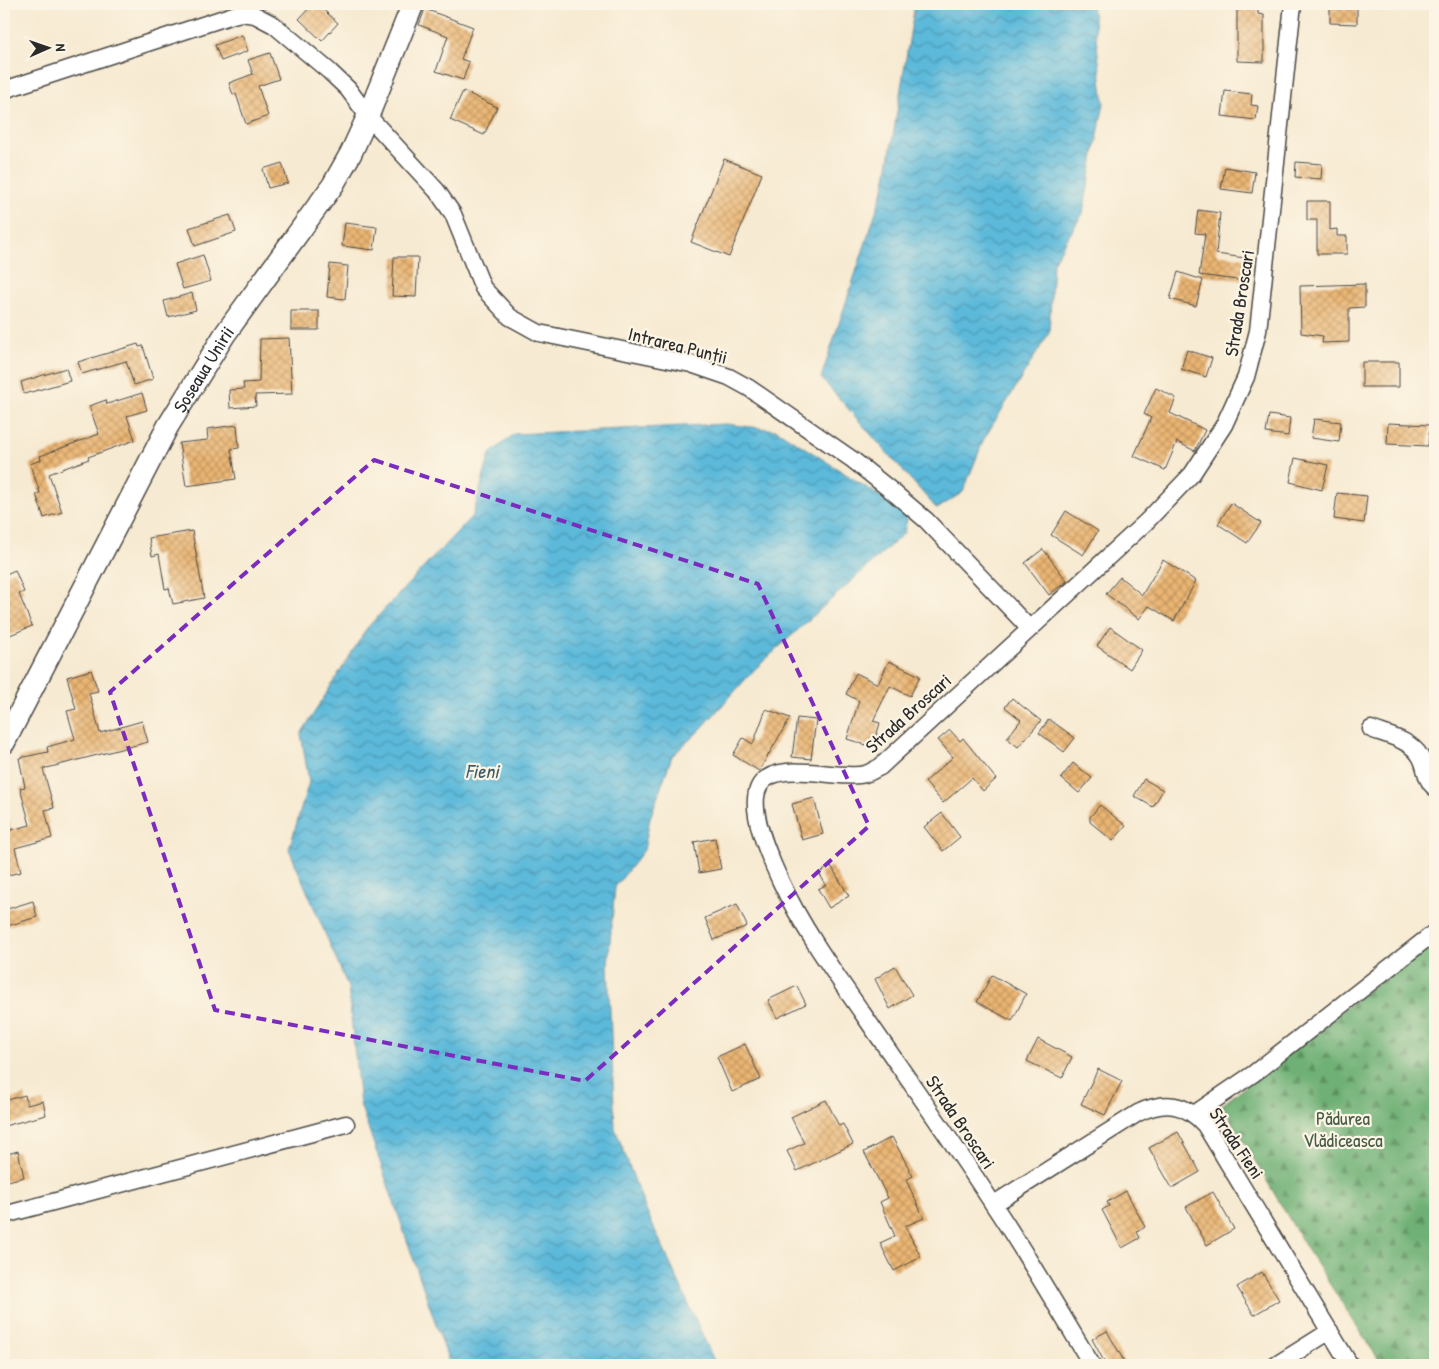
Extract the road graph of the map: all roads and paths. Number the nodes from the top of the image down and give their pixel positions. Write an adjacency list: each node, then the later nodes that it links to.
1 (413, 4): 4 (main road, Șoseaua Unirii)
2 (1293, 4): 5 (street, Strada Broscari)
3 (4, 90): 4 (street, Intrarea Punții)
4 (368, 116): 5 (street, Intrarea Punții); 7 (main road, Șoseaua Unirii)
5 (1030, 629): 12 (street, Strada Broscari)
6 (1371, 729): 8 (street)
7 (4, 743)
8 (1435, 788)
9 (1435, 932): 10 (street)
10 (1194, 1114): 12 (street, Strada Fieni); 14 (street, Strada Fieni)
11 (346, 1124): 13 (street)
12 (994, 1204): 15 (street, Strada Broscari)
13 (4, 1215)
14 (1330, 1331): 16 (street); 17 (street, Strada Fieni)
15 (1092, 1365)
16 (1276, 1365)
17 (1350, 1365)

